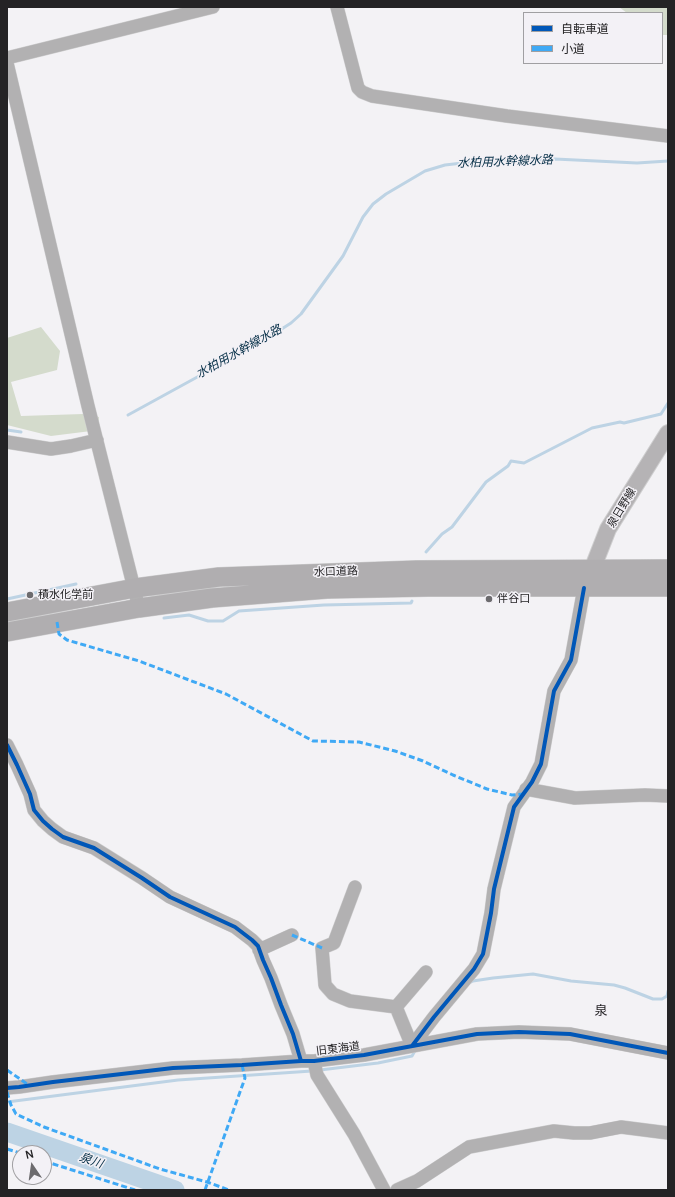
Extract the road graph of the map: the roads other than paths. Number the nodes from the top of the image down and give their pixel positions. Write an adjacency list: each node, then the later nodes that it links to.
1 (213, 7): 3 (street)
2 (338, 7): 5 (street)
3 (7, 58)
4 (7, 63): 7 (street)
5 (668, 136)
6 (668, 433): 9 (main road, 泉日野線)
7 (97, 440): 8 (street); 12 (street)
8 (7, 442)
9 (593, 568): 10 (highway, 水口道路); 12 (highway, 水口道路); 13 (main road, 泉日野線)
10 (668, 569)
11 (668, 587): 13 (highway, 水口道路)
12 (135, 588): 14 (street); 15 (highway, 水口道路)
13 (584, 588): 14 (highway, 水口道路); 18 (street)
14 (139, 608): 16 (highway, 水口道路)
15 (7, 612)
16 (7, 632)
17 (7, 745): 22 (street)
18 (526, 789): 19 (street); 25 (street)
19 (668, 796)
20 (355, 887): 24 (street)
21 (292, 935): 22 (street)
22 (259, 950): 27 (street)
23 (426, 972): 24 (street)
24 (396, 1007): 25 (street)
25 (412, 1046): 26 (street, 旧東海道); 28 (street, 旧東海道)
26 (668, 1053)
27 (301, 1061): 28 (street, 旧東海道); 29 (street, 旧東海道)
28 (316, 1067): 31 (street)
29 (7, 1088)
30 (668, 1133): 32 (street)
31 (384, 1190)
32 (396, 1190)

